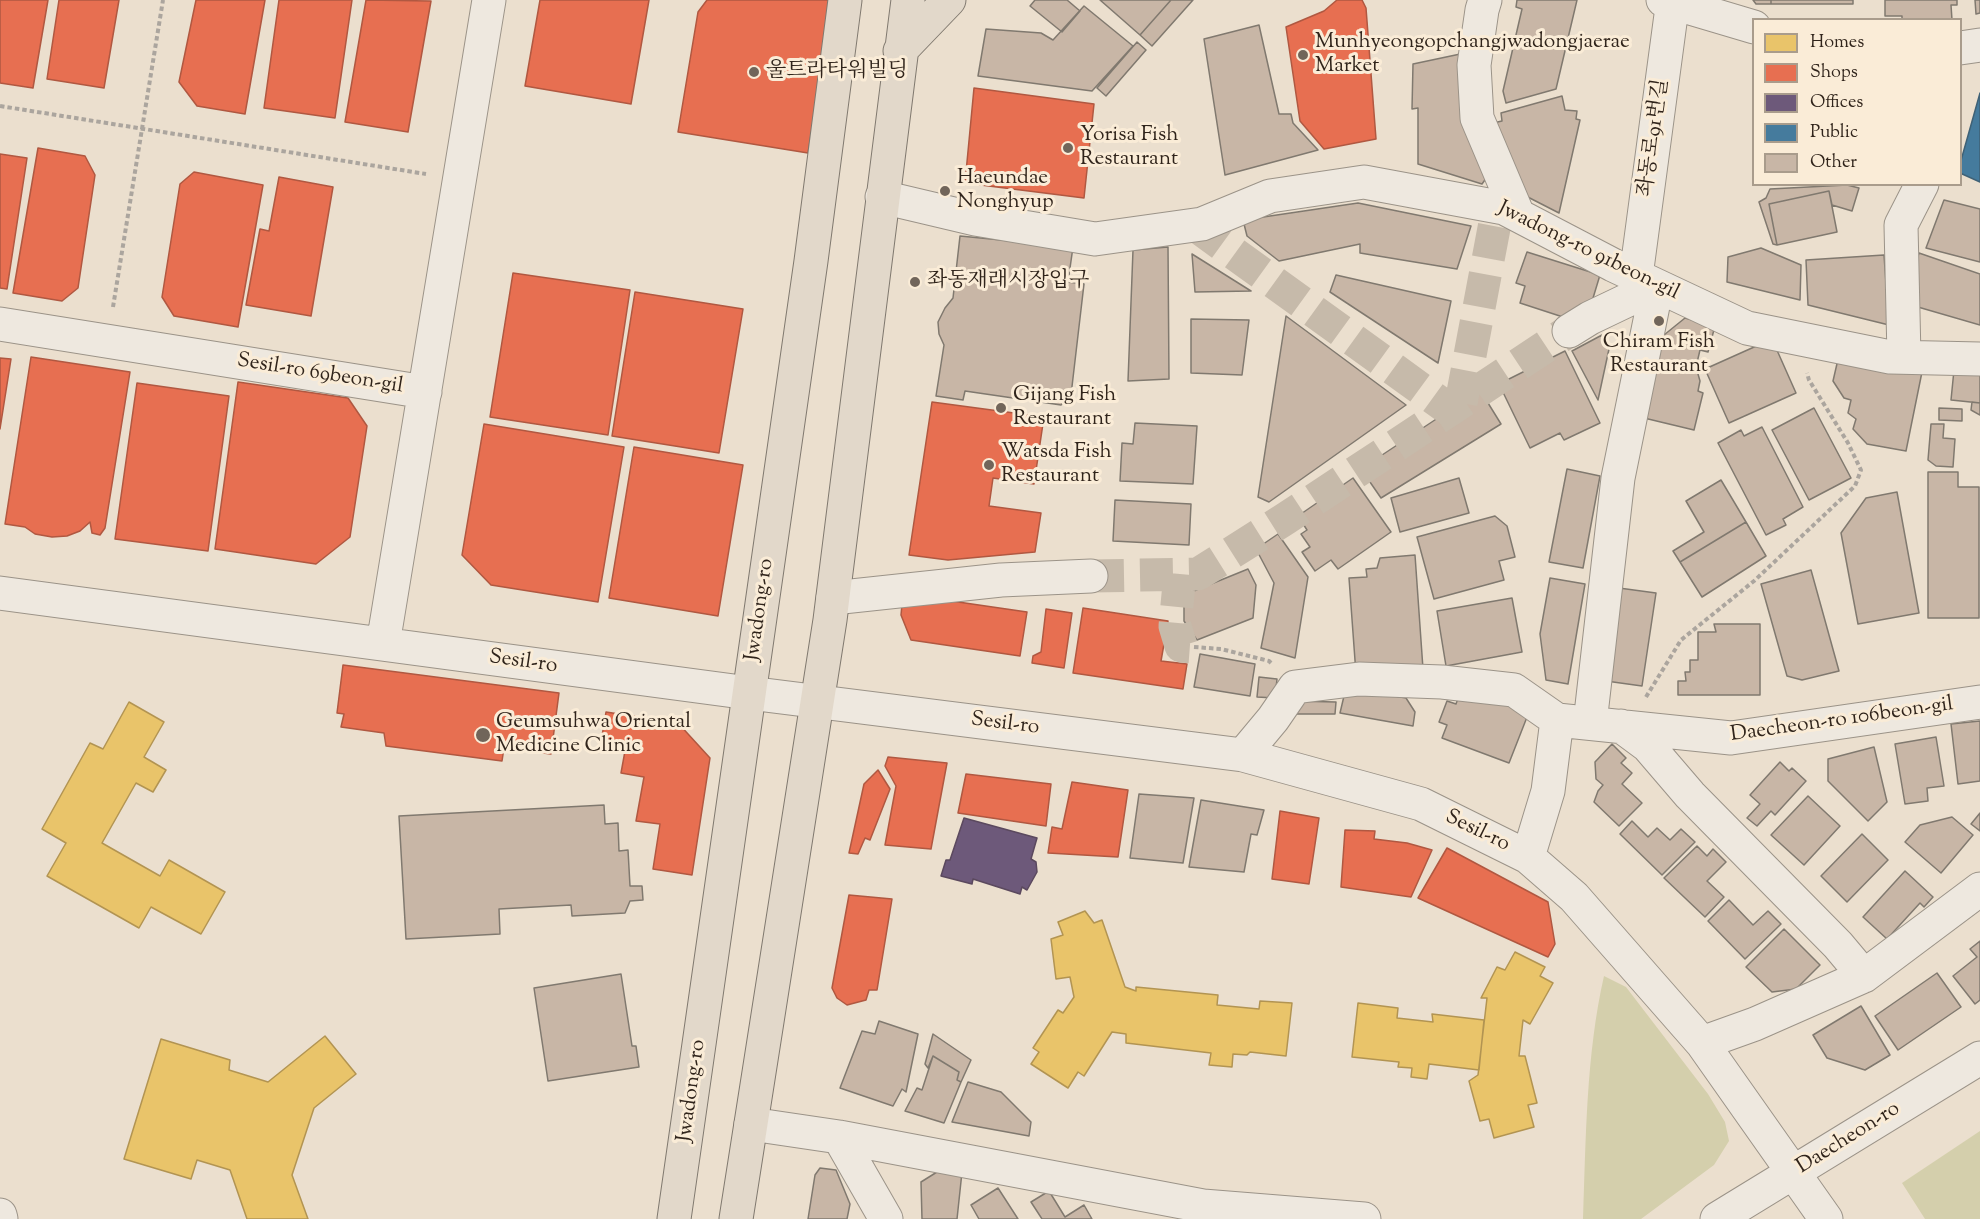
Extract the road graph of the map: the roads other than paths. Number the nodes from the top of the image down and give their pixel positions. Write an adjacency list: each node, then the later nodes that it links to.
1 (489, 0): 19 (street)
2 (846, 0): 24 (main road, Jwadong-ro)
3 (908, 0): 10 (main road)
4 (949, 0): 10 (main road)
5 (1485, 0): 13 (street)
6 (1670, 1): 7 (street); 14 (street, 좌동로91번길)
7 (1752, 26)
8 (1980, 45): 9 (street)
9 (1962, 48)
10 (900, 51): 12 (main road)
11 (1921, 186): 17 (street)
12 (882, 197): 13 (street, Jwadong-ro 91beon-gil); 22 (main road)
13 (1518, 215): 14 (street, Jwadong-ro 91beon-gil)
14 (1647, 281): 16 (street); 17 (street, Jwadong-ro 91beon-gil); 28 (street, 좌동로91번길)
15 (0, 324): 19 (street, Sesil-ro 69beon-gil)
16 (1569, 331)
17 (1904, 357): 18 (street, Jwadong-ro 91beon-gil)
18 (1980, 359)
19 (425, 392): 23 (street, Sesil-ro 69beon-gil)
20 (1091, 576): 22 (street)
21 (0, 593): 23 (street, Sesil-ro)
22 (833, 598): 25 (main road)
23 (383, 644): 24 (street, Sesil-ro)
24 (749, 693): 25 (street, Sesil-ro); 38 (main road, Jwadong-ro)
25 (818, 702): 29 (street, Sesil-ro); 35 (main road)
26 (1980, 702): 28 (street, Daecheon-ro 106beon-gil)
27 (1557, 720): 28 (street, Daecheon-ro 106beon-gil); 29 (street); 30 (street)
28 (1615, 726): 32 (street)
29 (1243, 755): 30 (street, Sesil-ro)
30 (1528, 857): 33 (street, Sesil-ro)
31 (1980, 888): 32 (street)
32 (1864, 976): 33 (street)
33 (1701, 1043): 37 (street, Sesil-ro)
34 (1980, 1058): 37 (street, Daecheon-ro)
35 (751, 1124): 36 (street); 39 (main road)
36 (839, 1137): 40 (street); 41 (street)
37 (1794, 1173): 42 (street, Daecheon-ro); 43 (street, Sesil-ro)
38 (674, 1219)
39 (736, 1219)
40 (886, 1219)
41 (1364, 1219)
42 (1717, 1219)
43 (1826, 1219)

